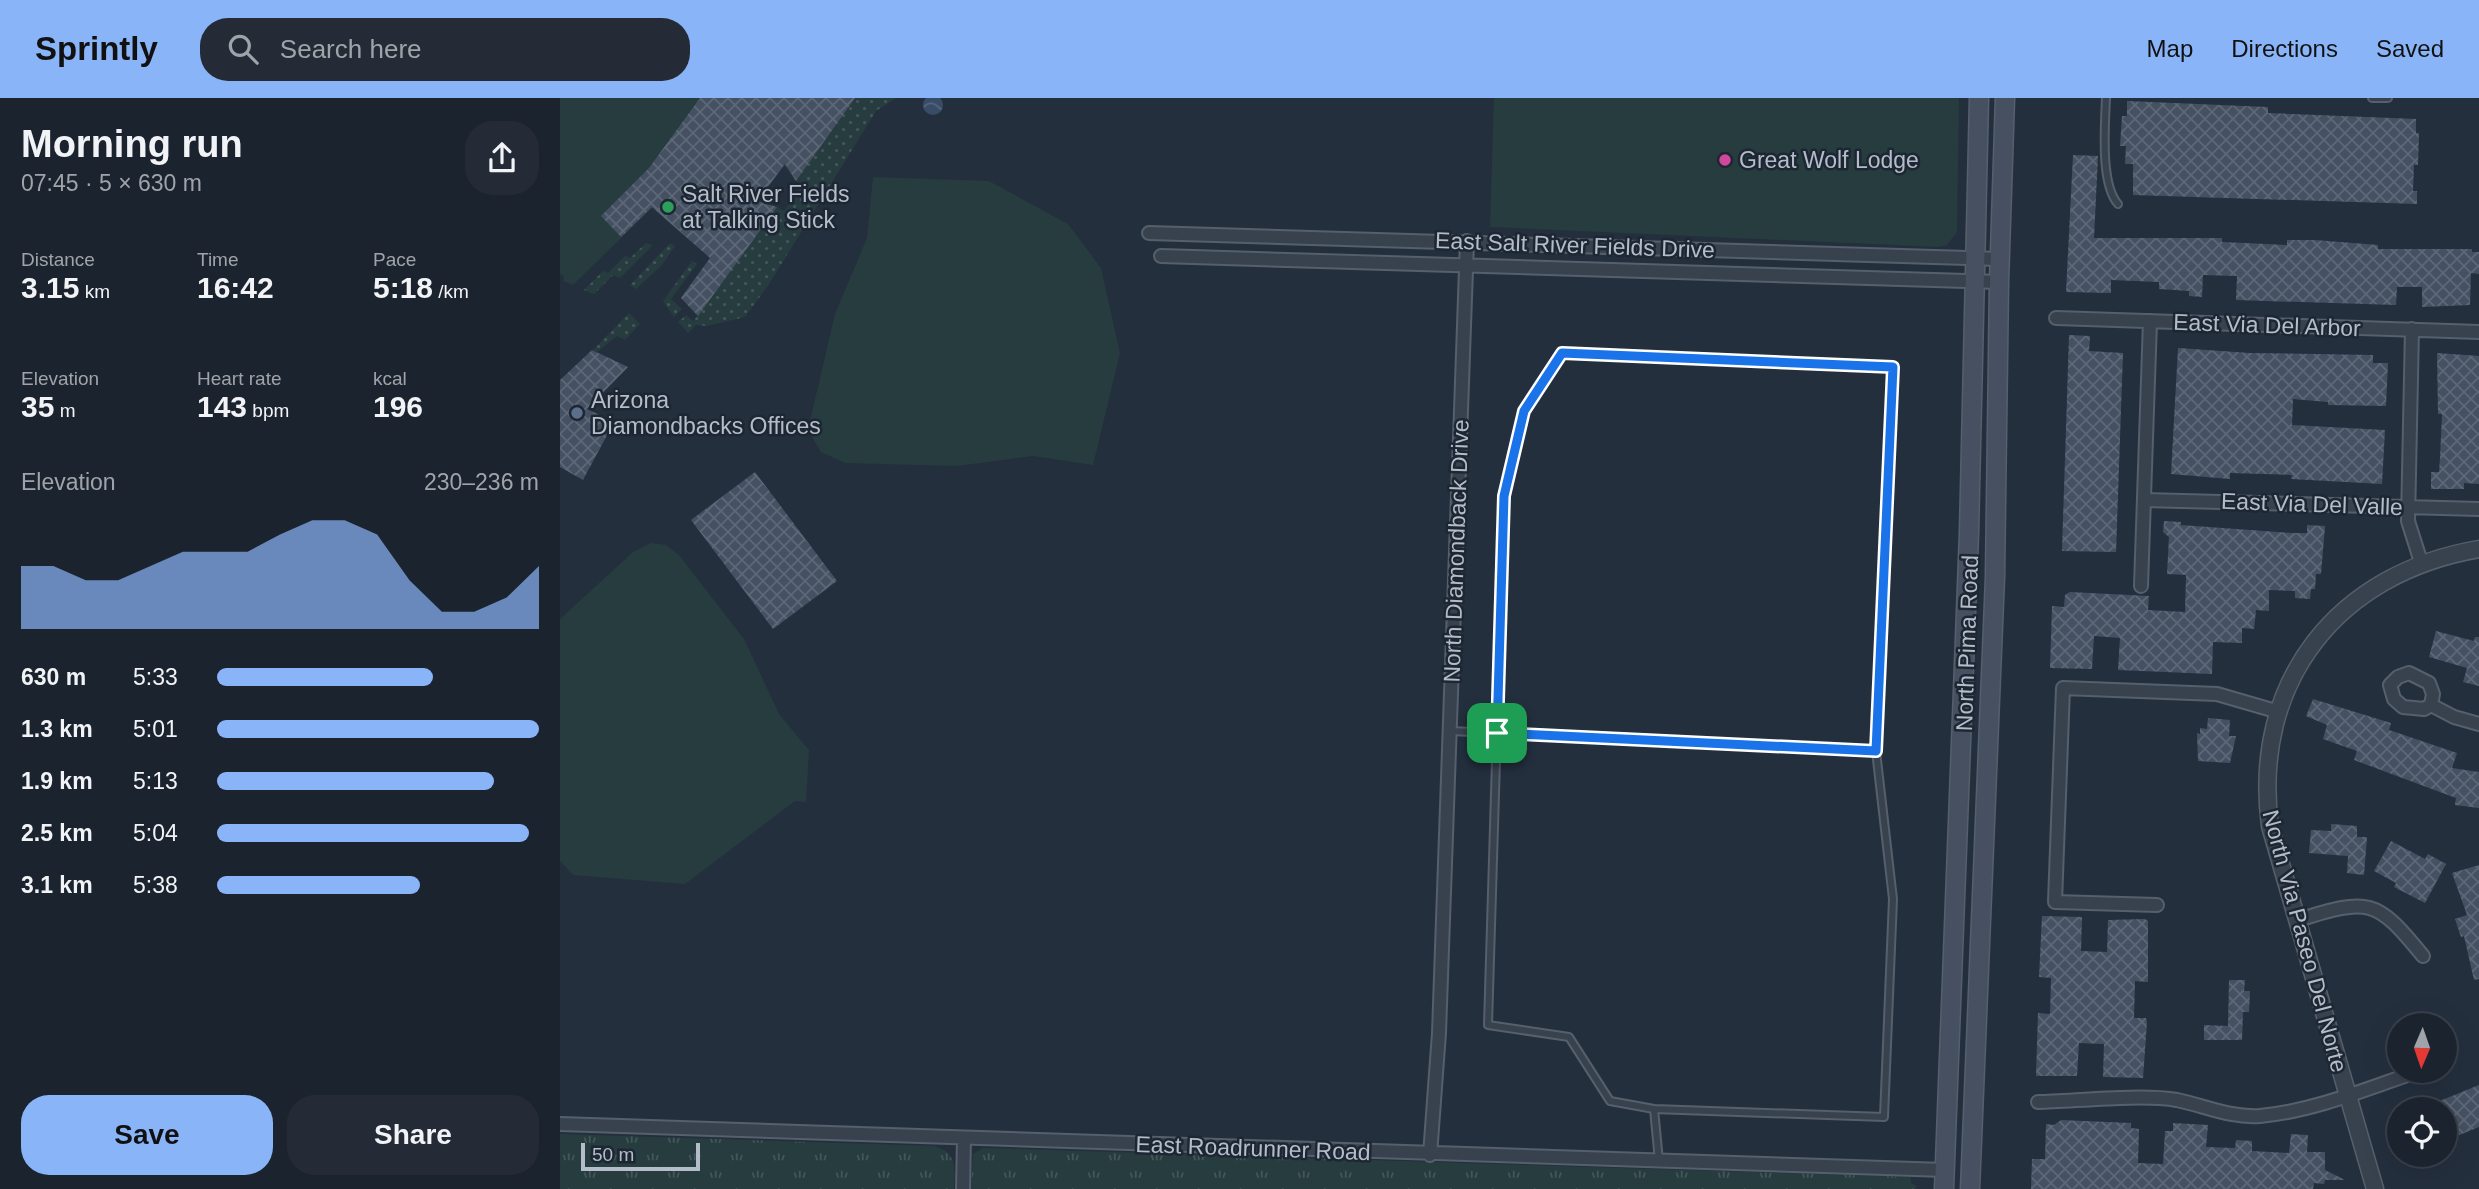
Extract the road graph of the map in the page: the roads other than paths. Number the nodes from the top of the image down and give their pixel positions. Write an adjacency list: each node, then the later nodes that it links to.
1 (1979, 98): 10 (main road, North Pima Road)
2 (2005, 98): 11 (main road, North Pima Road)
3 (2106, 98): 6 (lane)
4 (2372, 98): 5 (lane)
5 (2388, 98)
6 (2118, 204)
7 (1149, 233): 8 (street, East Salt River Fields Drive)
8 (1467, 241): 10 (street, East Salt River Fields Drive); 12 (street, North Diamondback Drive)
9 (1161, 256): 12 (street, East Salt River Fields Drive)
10 (1975, 258): 11 (street, East Salt River Fields Drive); 13 (main road, North Pima Road)
11 (2000, 259): 14 (main road, North Pima Road)
12 (1466, 266): 13 (street, East Salt River Fields Drive); 28 (street, North Diamondback Drive)
13 (1974, 281): 14 (street, East Salt River Fields Drive); 42 (main road, North Pima Road)
14 (1999, 282): 45 (main road, North Pima Road)
15 (2056, 318): 16 (street, East Via Del Arbor)
16 (2150, 321): 17 (street, East Via Del Arbor); 19 (street)
17 (2412, 329): 18 (street, East Via Del Arbor); 20 (street)
18 (2479, 332)
19 (2144, 500): 20 (street, East Via Del Valle); 24 (street)
20 (2408, 507): 21 (street, East Via Del Valle); 23 (street)
21 (2479, 509)
22 (2479, 548): 23 (street, North Via Paseo Del Norte)
23 (2421, 562): 26 (street, North Via Paseo Del Norte)
24 (2141, 586)
25 (2431, 705): 27 (street)
26 (2279, 712): 31 (street); 32 (street, North Via Paseo Del Norte)
27 (2479, 724)
28 (1450, 731): 29 (lane); 40 (street, North Diamondback Drive)
29 (1497, 733): 30 (lane); 30 (lane); 37 (lane)
30 (1876, 751): 37 (lane)
31 (2157, 905)
32 (2298, 920): 33 (street); 35 (street, North Via Paseo Del Norte)
33 (2423, 956)
34 (2387, 1082): 35 (street)
35 (2348, 1096): 36 (street); 46 (street, North Via Paseo Del Norte)
36 (2038, 1102)
37 (1654, 1109): 41 (lane)
38 (560, 1124): 39 (street, East Roadrunner Road)
39 (964, 1138): 40 (street, East Roadrunner Road); 43 (street)
40 (1430, 1155): 41 (street, East Roadrunner Road)
41 (1659, 1161): 42 (street, East Roadrunner Road)
42 (1945, 1170): 44 (main road, North Pima Road)
43 (962, 1189)
44 (1944, 1189)
45 (1970, 1189)
46 (2375, 1189)

